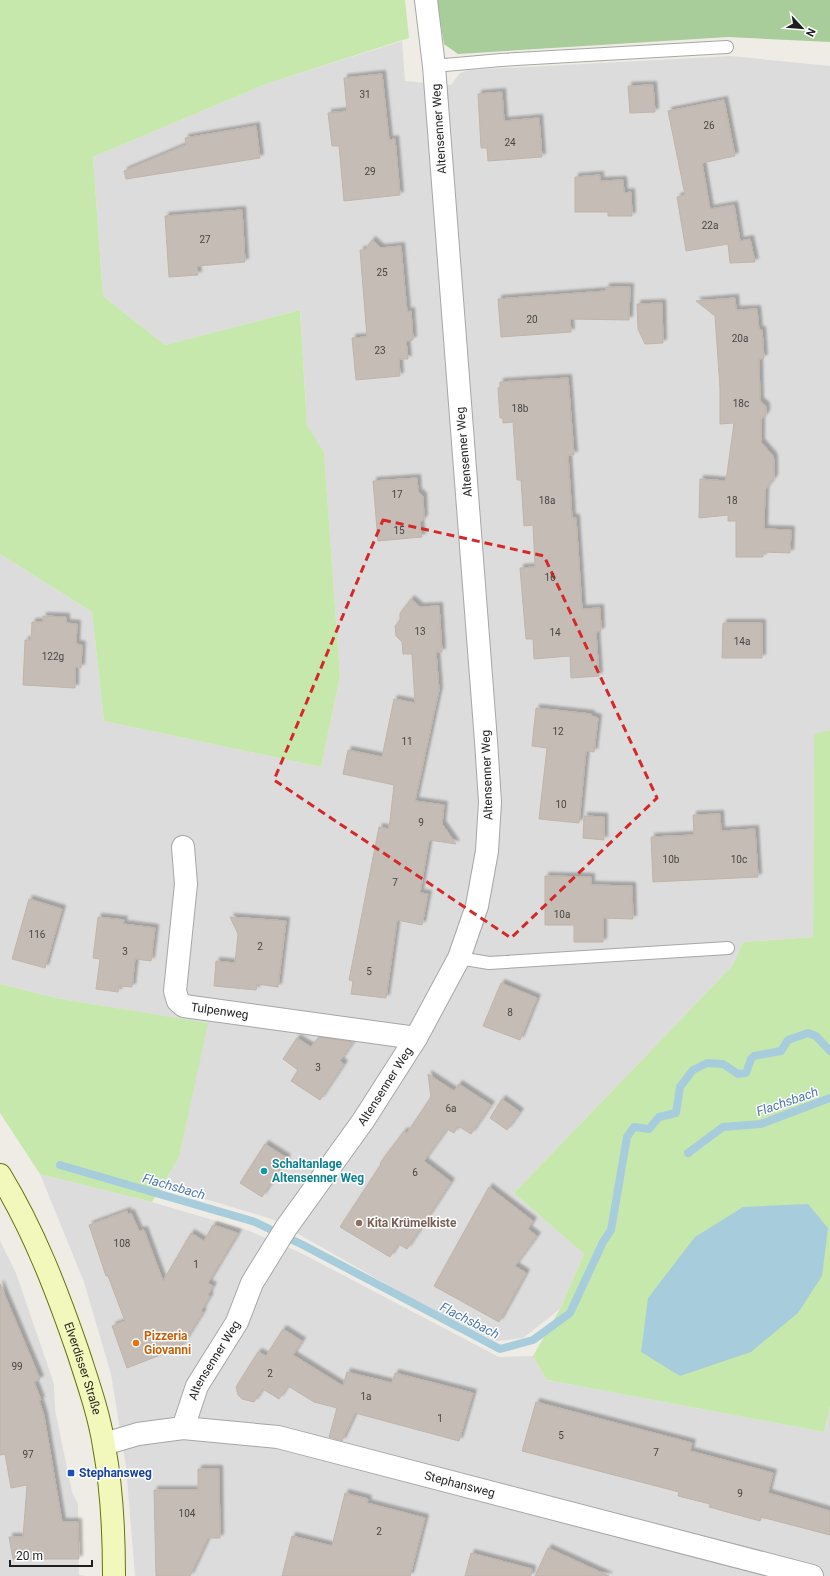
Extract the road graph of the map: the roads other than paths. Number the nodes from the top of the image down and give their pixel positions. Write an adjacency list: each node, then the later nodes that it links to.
1 (426, 0): 3 (street, Altensenner Weg)
2 (727, 47): 3 (lane)
3 (434, 66): 6 (street, Altensenner Weg)
4 (182, 847): 7 (street, Tulpenweg)
5 (728, 948): 6 (lane)
6 (459, 958): 7 (street, Altensenner Weg)
7 (416, 1038): 9 (street, Altensenner Weg)
8 (0, 1175): 10 (main road, Elverdisser Straße)
9 (183, 1428): 10 (street, Stephansweg); 12 (street, Stephansweg)
10 (104, 1444): 11 (main road, Elverdisser Straße)
11 (114, 1576)
12 (812, 1576)

